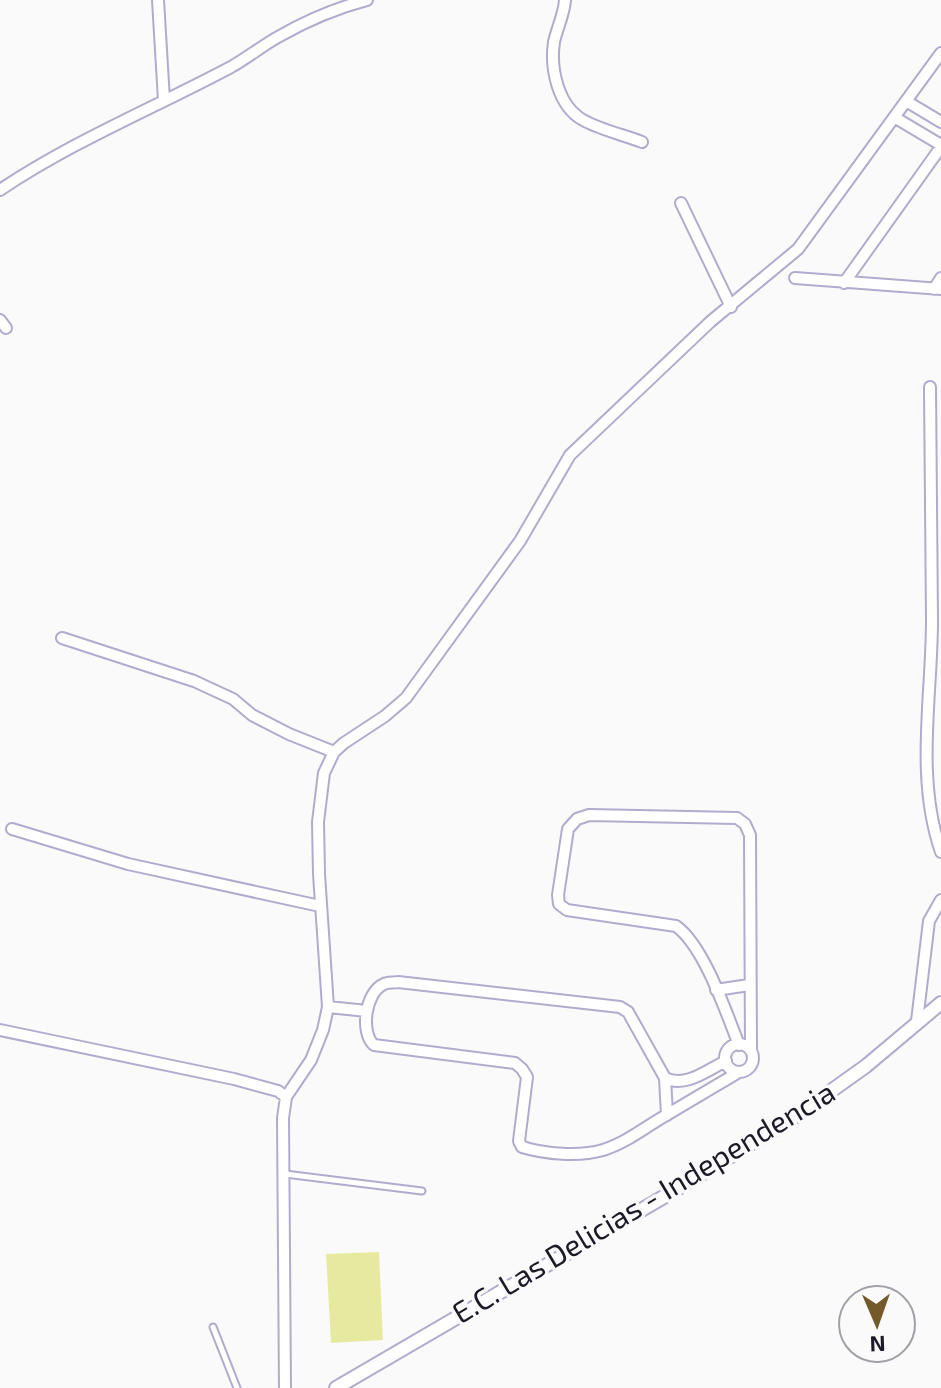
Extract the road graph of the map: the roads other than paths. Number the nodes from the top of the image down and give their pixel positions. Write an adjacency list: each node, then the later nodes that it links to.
1 (158, 0): 5 (street)
2 (367, 0): 5 (street)
3 (565, 0): 9 (street)
4 (941, 53): 6 (street)
5 (164, 100): 11 (street)
6 (906, 101): 7 (street); 8 (street)
7 (894, 117): 10 (street); 17 (street)
8 (941, 122)
9 (642, 142)
10 (941, 146): 15 (street)
11 (0, 190)
12 (681, 203): 17 (street)
13 (795, 278): 15 (street)
14 (941, 278): 16 (street)
15 (844, 283): 16 (street)
16 (938, 289)
17 (731, 307): 20 (street)
18 (930, 387): 22 (street)
19 (62, 638): 20 (street)
20 (334, 752): 24 (street)
21 (12, 829): 24 (street)
22 (941, 852)
23 (941, 900): 30 (street)
24 (320, 906): 28 (street)
25 (749, 985): 26 (street); 26 (street); 33 (street)
26 (716, 990): 32 (street)
27 (941, 1003): 30 (street, E.C. Las Delicias - Independencia)
28 (328, 1007): 29 (street); 37 (street)
29 (367, 1011): 36 (street); 38 (street)
30 (917, 1021): 44 (street, E.C. Las Delicias - Independencia)
31 (0, 1030): 37 (street)
32 (739, 1045): 33 (street); 34 (street)
33 (751, 1051): 35 (street)
34 (726, 1061): 35 (street); 36 (street)
35 (739, 1072): 38 (street)
36 (665, 1078): 38 (street)
37 (286, 1097): 39 (street)
38 (667, 1115)
39 (284, 1174): 40 (lane); 43 (street)
40 (422, 1191)
41 (213, 1327): 42 (lane)
42 (237, 1388)
43 (285, 1388)
44 (336, 1388)

